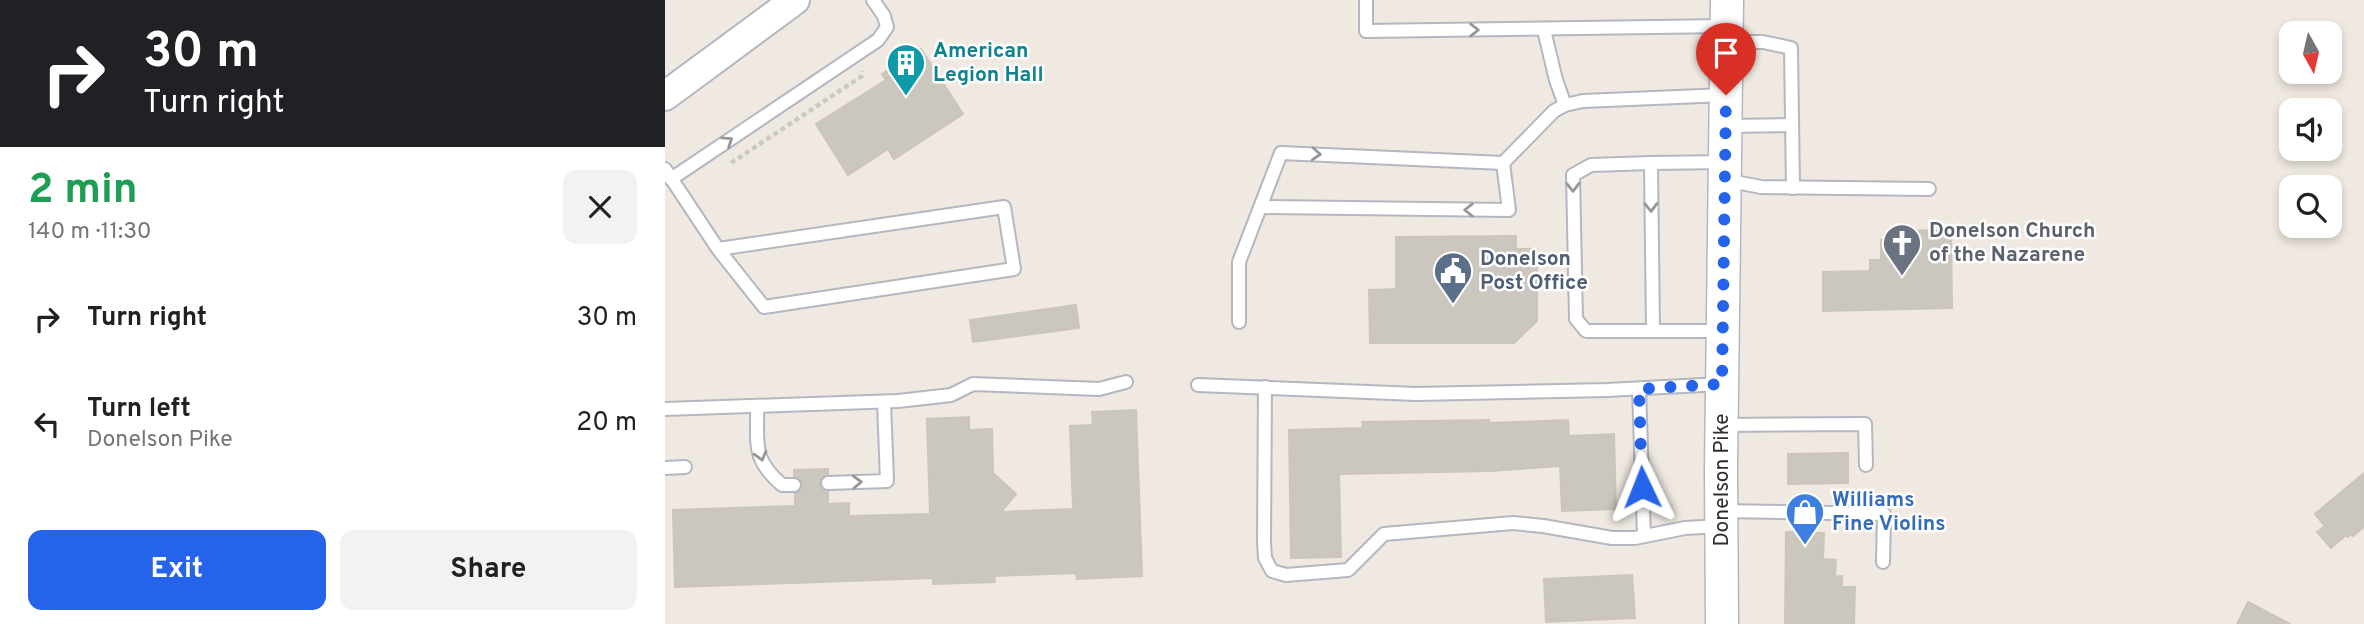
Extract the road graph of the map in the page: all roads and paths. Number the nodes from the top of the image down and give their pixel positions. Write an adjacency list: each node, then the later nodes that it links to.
1 (795, 0): 6 (street)
2 (873, 0): 13 (lane, one-way to 2)
3 (1366, 0): 5 (lane, one-way to 5)
4 (1727, 23): 5 (lane); 8 (main road, Donelson Pike); 9 (lane)
5 (1544, 30): 7 (lane)
6 (665, 96)
7 (1565, 105): 8 (lane); 10 (lane)
8 (1726, 110): 9 (lane); 12 (main road, Donelson Pike)
9 (1792, 125): 14 (lane)
10 (1503, 163): 16 (lane, one-way to 10); 16 (lane, one-way to 16)
11 (1651, 163): 12 (lane); 19 (lane, one-way to 19); 19 (lane, one-way to 19)
12 (1725, 171): 14 (lane); 20 (main road, Donelson Pike)
13 (668, 174): 17 (lane)
14 (1793, 188): 15 (lane)
15 (1929, 189)
16 (1261, 207): 18 (lane)
17 (718, 249): 17 (lane)
18 (1238, 322)
19 (1653, 331): 20 (lane)
20 (1723, 331): 23 (main road, Donelson Pike)
21 (1126, 382): 26 (lane)
22 (1198, 384): 24 (lane)
23 (1722, 384): 25 (lane); 29 (main road, Donelson Pike)
24 (1265, 387): 25 (lane); 36 (lane)
25 (1639, 389): 36 (lane)
26 (884, 402): 27 (lane); 33 (lane, one-way to 26)
27 (757, 406): 28 (lane); 34 (lane, one-way to 34)
28 (665, 409)
29 (1722, 425): 30 (lane); 35 (main road, Donelson Pike)
30 (1866, 465)
31 (685, 467): 32 (lane)
32 (665, 468)
33 (828, 483)
34 (794, 485)
35 (1721, 518): 36 (lane); 37 (lane); 38 (main road, Donelson Pike)
36 (1644, 536)
37 (1883, 562)
38 (1722, 624)

